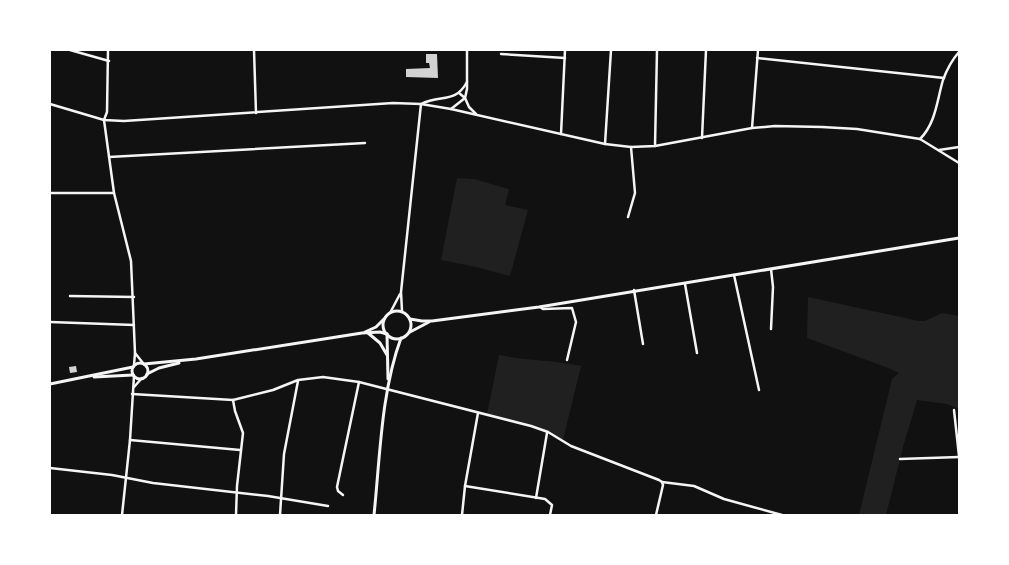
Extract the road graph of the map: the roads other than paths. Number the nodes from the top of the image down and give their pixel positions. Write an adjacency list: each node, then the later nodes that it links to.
1 (70, 50): 14 (street)
2 (108, 50): 14 (street)
3 (254, 50): 22 (street)
4 (467, 50): 16 (street)
5 (565, 50): 12 (street)
6 (611, 50): 30 (street)
7 (657, 50): 31 (street)
8 (706, 50): 27 (street)
9 (758, 50): 13 (street)
10 (959, 52): 15 (street)
11 (500, 54): 12 (street)
12 (565, 58): 26 (street)
13 (757, 58): 15 (street); 25 (street)
14 (109, 62): 24 (street)
15 (944, 78): 28 (street)
16 (468, 82): 17 (street); 18 (street)
17 (459, 93): 18 (street); 20 (street)
18 (465, 98): 21 (street); 23 (street)
19 (50, 104): 24 (street)
20 (421, 104): 21 (street); 22 (street); 45 (street)
21 (451, 109): 23 (street)
22 (256, 113): 24 (street)
23 (476, 115): 26 (street)
24 (104, 120): 35 (street)
25 (752, 128): 27 (street); 28 (street)
26 (561, 134): 30 (street)
27 (702, 138): 31 (street)
28 (920, 139): 34 (street)
29 (365, 143): 35 (street)
30 (605, 144): 32 (street)
31 (655, 146): 32 (street)
32 (631, 147): 39 (street)
33 (959, 147): 34 (street)
34 (937, 150): 36 (street)
35 (109, 157): 38 (street)
36 (959, 163)
37 (50, 193): 38 (street)
38 (114, 193): 47 (street)
39 (628, 217)
40 (959, 238): 41 (main road)
41 (771, 269): 42 (main road); 56 (street)
42 (734, 274): 43 (main road); 80 (street)
43 (684, 282): 44 (main road); 64 (street)
44 (634, 290): 48 (main road); 62 (street)
45 (401, 292): 49 (street); 50 (street)
46 (70, 296): 47 (street)
47 (134, 297): 55 (street)
48 (538, 307): 53 (main road); 67 (street)
49 (402, 311): 50 (main road); 52 (main road)
50 (390, 313): 51 (main road)
51 (385, 318): 58 (main road); 60 (main road)
52 (410, 319): 53 (main road); 57 (main road)
53 (432, 321): 57 (main road)
54 (50, 322): 55 (street)
55 (134, 325): 63 (street)
56 (771, 329)
57 (409, 332): 61 (main road)
58 (362, 333): 59 (main road); 66 (main road)
59 (368, 333): 60 (main road); 65 (main road)
60 (387, 334): 61 (main road); 65 (main road)
61 (401, 338): 77 (main road)
62 (643, 344)
63 (135, 353): 68 (street); 69 (street)
64 (698, 353)
65 (388, 356): 77 (main road)
66 (196, 359): 68 (main road); 70 (main road)
67 (567, 360)
68 (144, 364): 69 (main road); 70 (main road)
69 (133, 366): 71 (main road); 72 (main road)
70 (147, 374): 73 (main road)
71 (133, 376): 72 (main road); 73 (main road); 78 (street)
72 (79, 378): 76 (main road)
73 (142, 378): 78 (street)
74 (298, 380): 75 (street); 82 (street); 96 (street)
75 (360, 382): 79 (street); 95 (street)
76 (50, 384)
77 (388, 385): 79 (main road)
78 (134, 387): 81 (street)
79 (387, 390): 84 (street); 102 (main road)
80 (759, 390)
81 (132, 394): 82 (street); 86 (street)
82 (233, 400): 87 (street)
83 (954, 410): 88 (street)
84 (478, 413): 85 (street); 93 (street)
85 (548, 432): 92 (street); 97 (street)
86 (130, 440): 87 (street); 91 (street)
87 (241, 450): 94 (street)
88 (959, 457): 89 (street)
89 (900, 459)
90 (50, 468): 91 (street)
91 (126, 478): 94 (street); 99 (street)
92 (662, 482): 105 (street); 106 (street)
93 (465, 486): 97 (street); 103 (street)
94 (237, 492): 96 (street); 100 (street)
95 (343, 495)
96 (282, 498): 98 (street); 101 (street)
97 (536, 498): 104 (street)
98 (328, 506)
99 (122, 515)
100 (236, 515)
101 (280, 515)
102 (374, 515)
103 (462, 515)
104 (550, 515)
105 (656, 515)
106 (782, 515)

